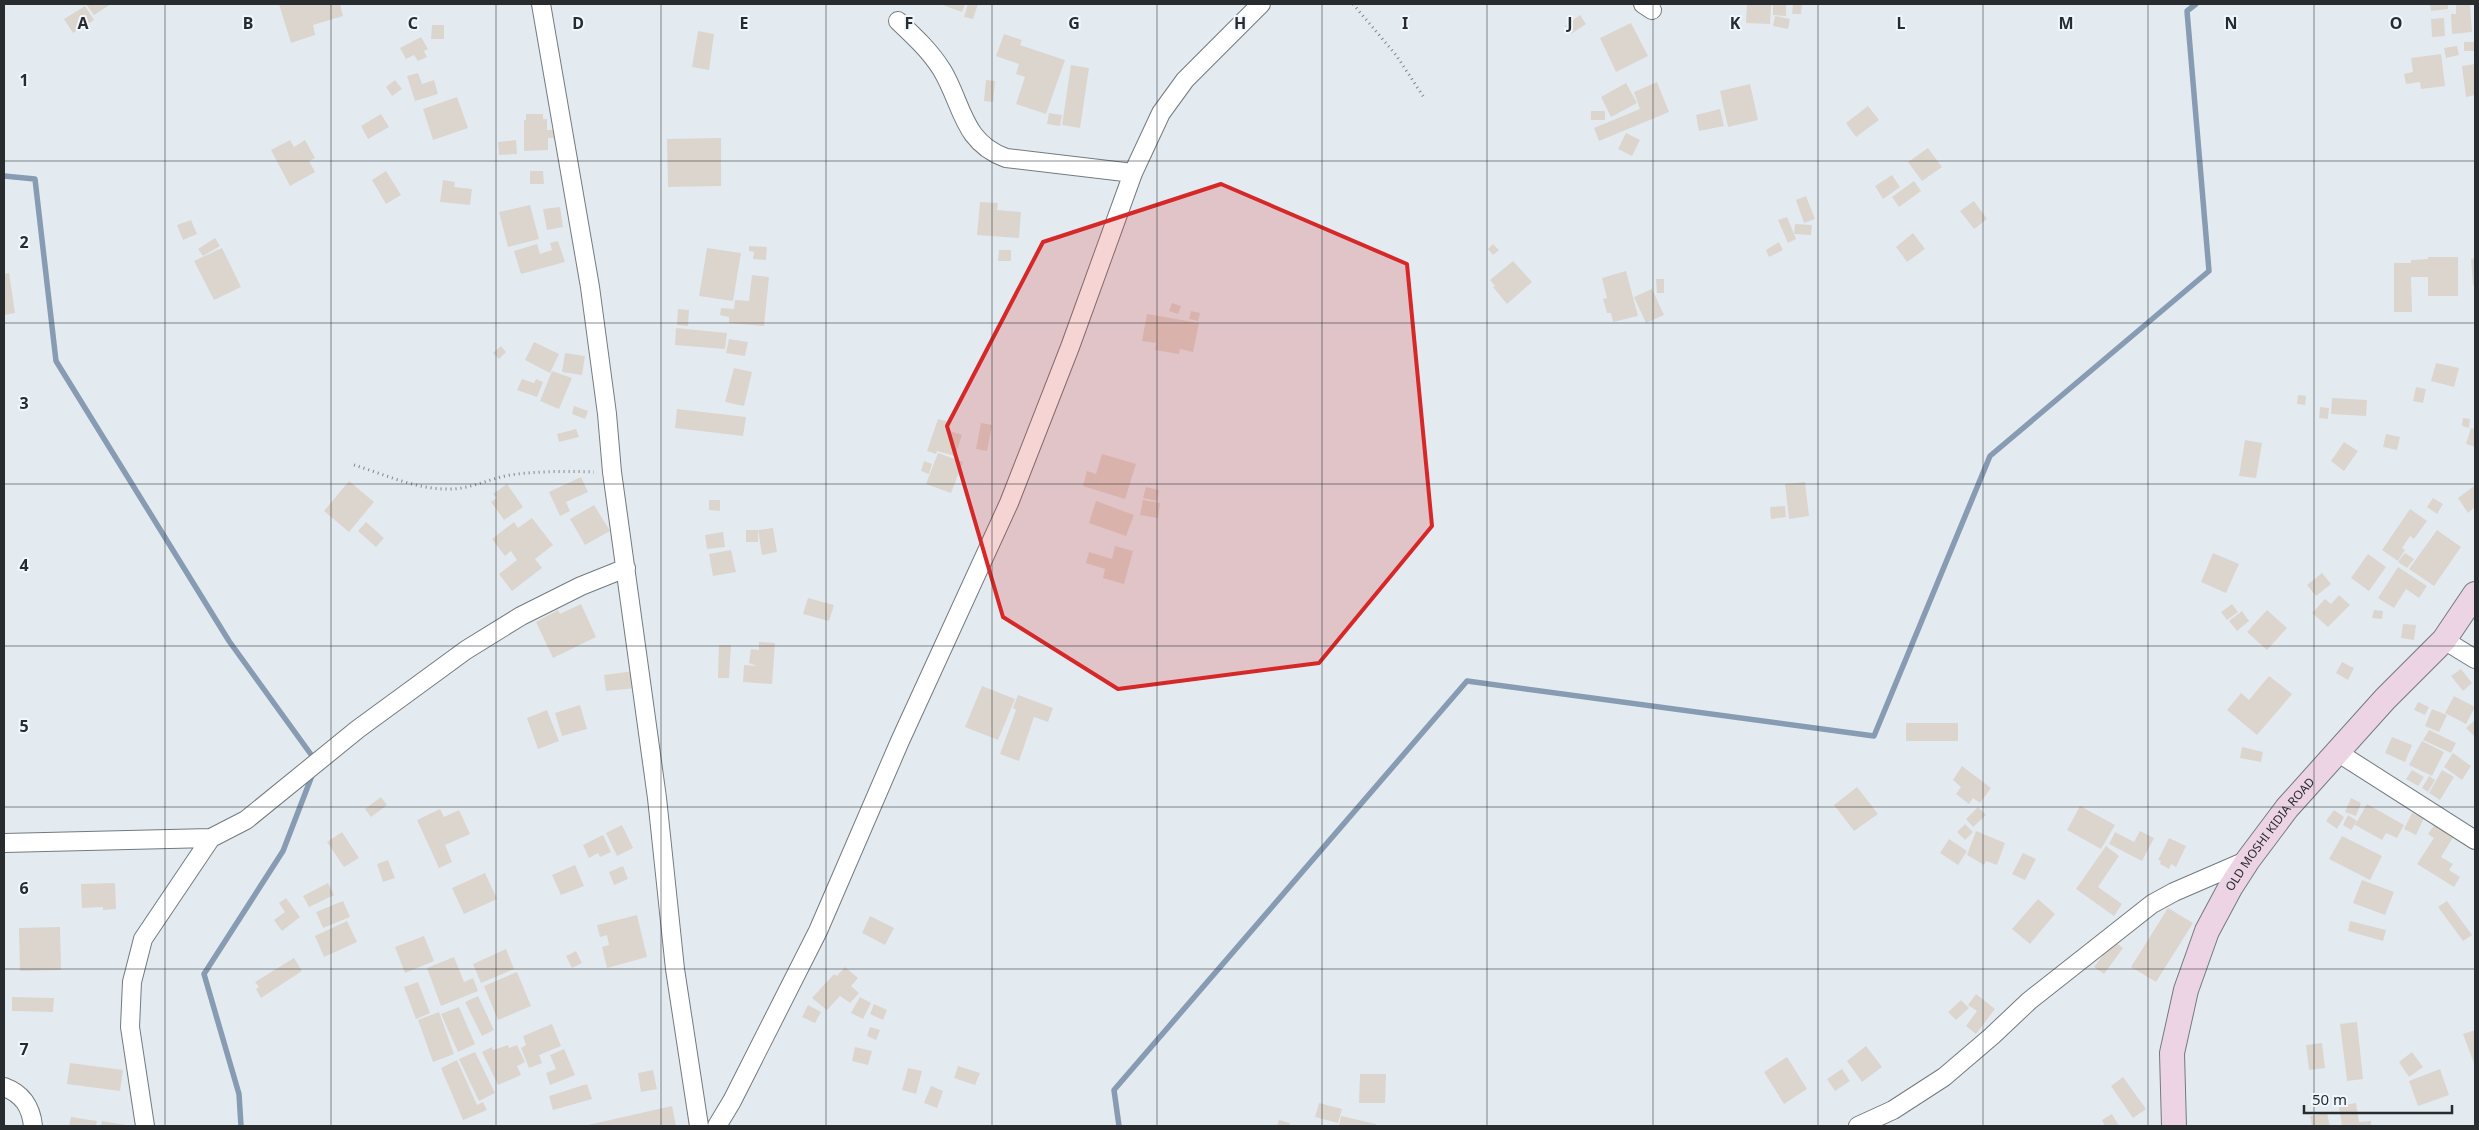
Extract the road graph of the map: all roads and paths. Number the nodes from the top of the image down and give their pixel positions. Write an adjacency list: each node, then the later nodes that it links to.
1 (541, 4): 8 (street)
2 (1261, 4): 6 (street)
3 (1353, 4): 5 (path)
4 (898, 21): 6 (street)
5 (1425, 99)
6 (1133, 173): 22 (street)
7 (354, 465): 8 (path)
8 (612, 472): 9 (street)
9 (626, 568): 14 (street); 21 (street)
10 (2475, 594): 11 (street, OLD MOSHI KIDIA ROAD)
11 (2444, 640): 12 (street); 13 (street, OLD MOSHI KIDIA ROAD)
12 (2475, 658)
13 (2337, 752): 15 (street); 17 (street, OLD MOSHI KIDIA ROAD)
14 (211, 838): 16 (street); 20 (street)
15 (2475, 840)
16 (4, 843)
17 (2248, 860): 23 (street); 24 (street, OLD MOSHI KIDIA ROAD)
18 (4, 1087): 19 (street)
19 (33, 1126)
20 (145, 1126)
21 (699, 1126)
22 (716, 1126)
23 (1858, 1126)
24 (2174, 1126)

